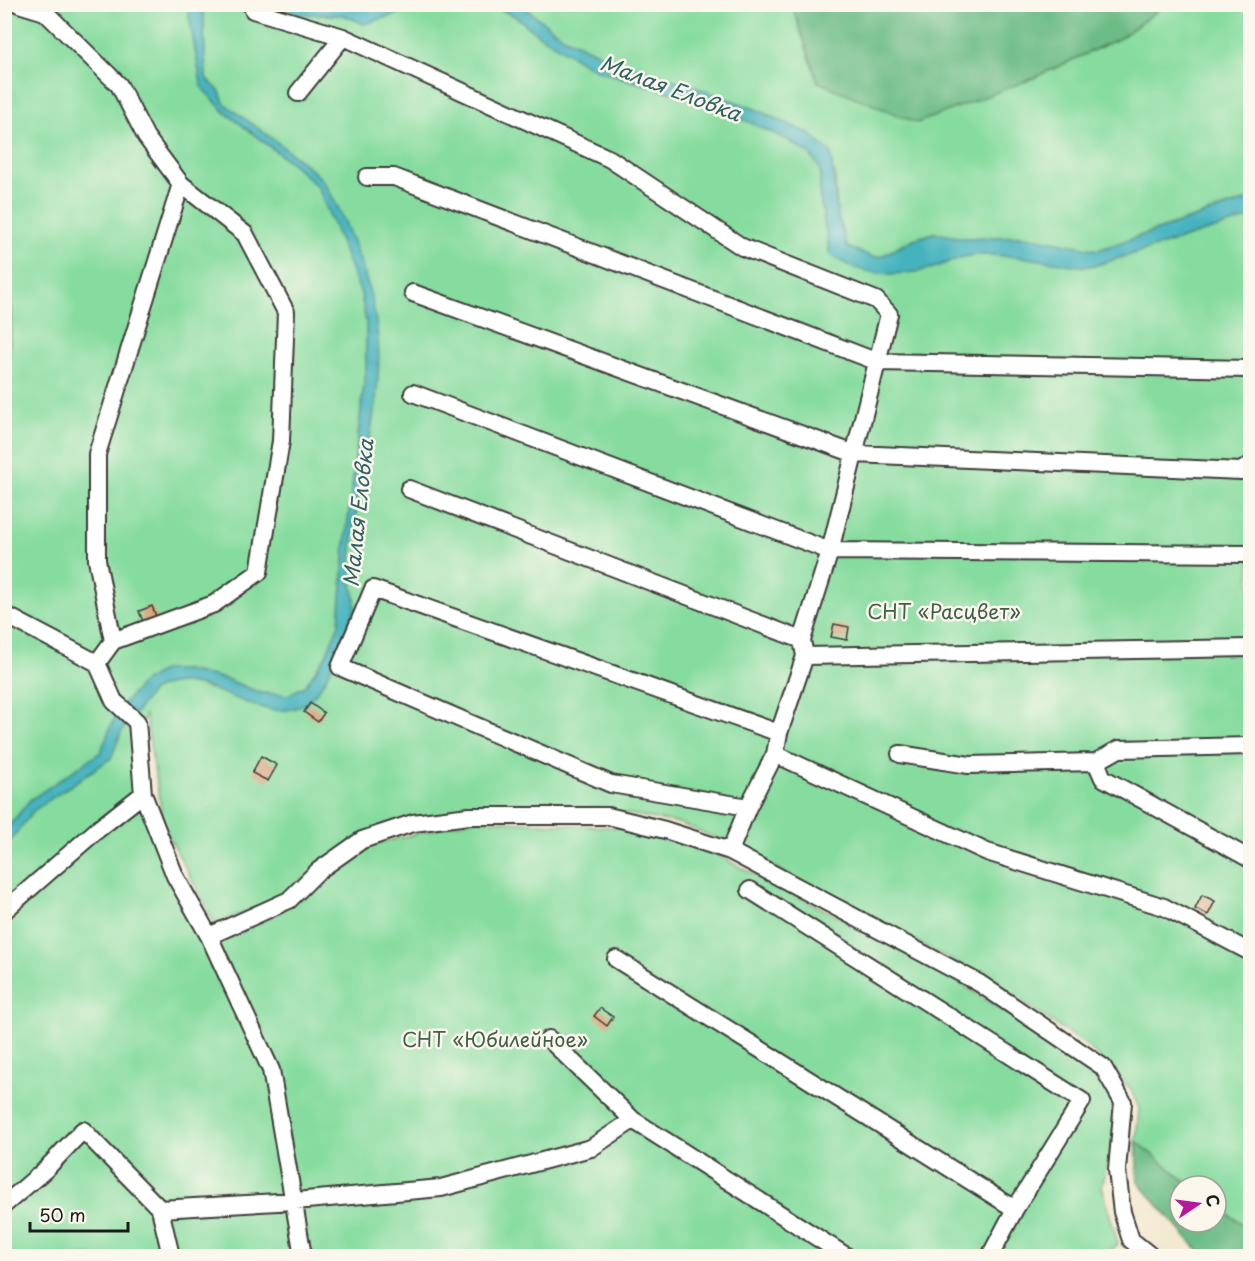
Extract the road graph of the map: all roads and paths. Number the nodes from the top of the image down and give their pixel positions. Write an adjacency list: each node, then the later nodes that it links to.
1 (19, 4): 6 (street)
2 (253, 10): 3 (street)
3 (343, 37): 4 (street); 8 (street)
4 (298, 93)
5 (368, 177): 8 (street)
6 (182, 184): 17 (street); 17 (street)
7 (413, 293): 11 (street)
8 (878, 362): 9 (street); 11 (street)
9 (1251, 369)
10 (413, 393): 14 (street)
11 (855, 454): 12 (street); 14 (street)
12 (1251, 465)
13 (409, 489): 18 (street)
14 (830, 551): 15 (street); 18 (street)
15 (1251, 554)
16 (4, 614): 20 (street)
17 (113, 641): 20 (street)
18 (803, 648): 19 (street); 21 (street)
19 (1251, 648)
20 (97, 663): 26 (street)
21 (779, 733): 23 (street); 27 (street)
22 (1251, 746): 25 (street)
23 (775, 754): 27 (street); 33 (street)
24 (900, 754): 25 (street)
25 (1096, 762): 29 (street)
26 (143, 794): 31 (street); 32 (street)
27 (748, 807): 28 (street)
28 (730, 851): 32 (street); 45 (street)
29 (1251, 859)
30 (750, 890): 40 (street)
31 (4, 911)
32 (209, 936): 37 (street)
33 (1251, 952)
34 (616, 959): 40 (street)
35 (549, 1040): 36 (street)
36 (633, 1120): 37 (street); 43 (street)
37 (295, 1201): 39 (street); 42 (street)
38 (4, 1205): 39 (street)
39 (160, 1209): 41 (street)
40 (1016, 1209): 44 (street)
41 (171, 1257)
42 (303, 1257)
43 (846, 1257)
44 (990, 1257)
45 (1151, 1257)

